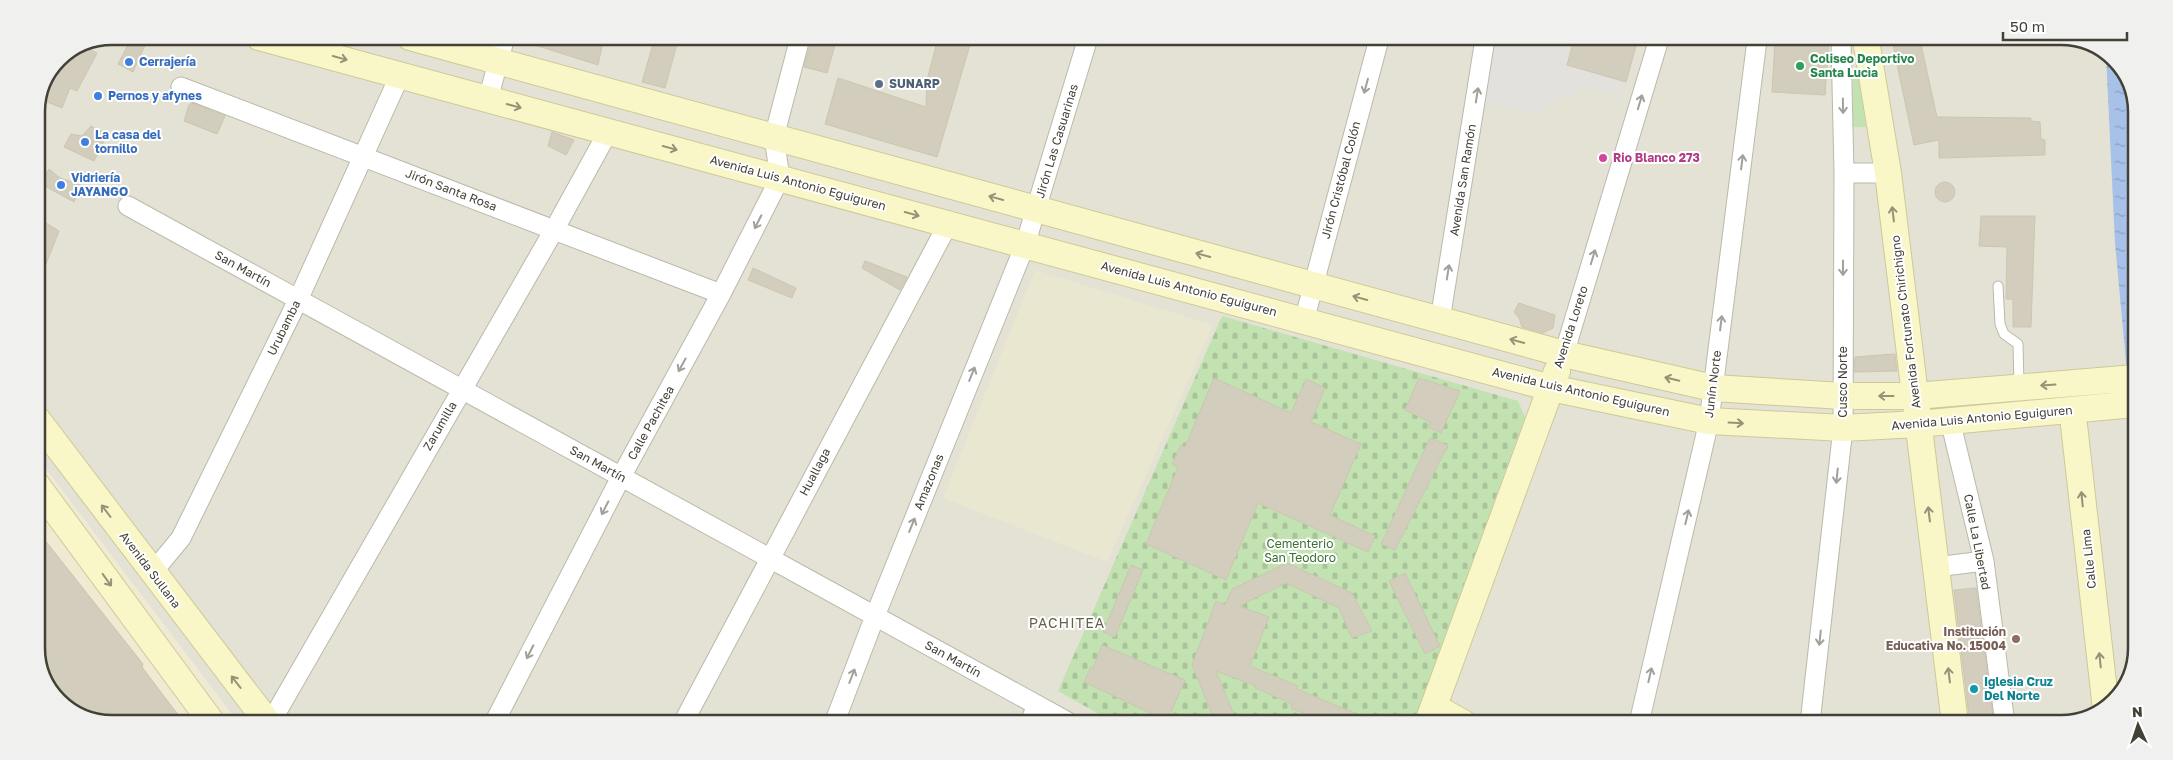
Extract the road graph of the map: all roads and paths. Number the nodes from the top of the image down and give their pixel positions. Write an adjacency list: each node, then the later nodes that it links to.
1 (292, 45): 12 (main road, Avenida Luis Antonio Eguiguren, one-way to 12)
2 (471, 45): 11 (main road)
3 (798, 45): 16 (street)
4 (1086, 45): 22 (street, Jirón Las Casuarinas)
5 (1377, 45): 26 (street, Jirón Cristóbal Colón, one-way to 26)
6 (1485, 45): 31 (street, Avenida San Ramón, one-way to 6)
7 (1657, 45): 32 (street, Avenida Loreto, one-way to 7)
8 (1756, 45): 35 (street, Junín Norte, one-way to 8)
9 (1841, 45): 18 (street, Cusco Norte, one-way to 18)
10 (1867, 45): 19 (main road, Avenida Fortunato Chirichigno)
11 (502, 49): 14 (street); 16 (main road)
12 (400, 75): 14 (main road, Avenida Luis Antonio Eguiguren); 17 (street, Urubamba)
13 (181, 87): 17 (street, Jirón Santa Rosa)
14 (488, 99): 15 (main road, Avenida Luis Antonio Eguiguren, one-way to 15)
15 (608, 132): 20 (main road, Avenida Luis Antonio Eguiguren, one-way to 20); 24 (street, Zarumilla)
16 (774, 137): 20 (street); 22 (main road, one-way to 16)
17 (363, 156): 24 (street, Jirón Santa Rosa); 29 (street, Urubamba)
18 (1844, 173): 19 (street); 38 (street, Cusco Norte, one-way to 38)
19 (1888, 173): 39 (main road, Avenida Fortunato Chirichigno, one-way to 19)
20 (780, 178): 23 (main road, Avenida Luis Antonio Eguiguren, one-way to 23); 28 (street, Calle Pachitea, one-way to 28)
21 (128, 206): 29 (street, San Martín)
22 (1036, 209): 25 (street, Jirón Las Casuarinas); 26 (main road, one-way to 22)
23 (948, 224): 25 (main road, Avenida Luis Antonio Eguiguren); 49 (street, Huallaga)
24 (554, 230): 28 (street, Jirón Santa Rosa); 37 (street, Zarumilla)
25 (1025, 244): 30 (main road, Avenida Luis Antonio Eguiguren); 53 (street, Amazonas, one-way to 25)
26 (1313, 285): 30 (street, Jirón Cristóbal Colón); 31 (main road, one-way to 26)
27 (1998, 286): 36 (lane)
28 (721, 294): 47 (street, Calle Pachitea, one-way to 47)
29 (298, 300): 37 (street, San Martín); 52 (street, Urubamba)
30 (1304, 320): 34 (main road, Avenida Luis Antonio Eguiguren)
31 (1440, 320): 32 (main road, one-way to 31)
32 (1564, 354): 34 (main road, Avenida Loreto); 35 (main road, one-way to 32)
33 (2128, 379): 36 (main road, one-way to 36)
34 (1551, 388): 43 (main road, Avenida Luis Antonio Eguiguren); 62 (main road, Avenida Loreto)
35 (1713, 388): 38 (main road); 43 (street, Junín Norte)
36 (2019, 388): 39 (main road)
37 (462, 389): 47 (street, San Martín); 58 (street, Zarumilla)
38 (1843, 396): 39 (main road, one-way to 38); 45 (street, Cusco Norte)
39 (1915, 396): 44 (main road, Avenida Fortunato Chirichigno)
40 (2128, 405): 41 (main road, Avenida Luis Antonio Eguiguren)
41 (2081, 414): 42 (main road, Avenida Luis Antonio Eguiguren); 54 (main road, Calle Lima, one-way to 41)
42 (1950, 420): 44 (main road, Avenida Luis Antonio Eguiguren); 50 (street, Calle La Libertad)
43 (1709, 421): 45 (main road, Avenida Luis Antonio Eguiguren, one-way to 45); 63 (street, Junín Norte, one-way to 43)
44 (1918, 424): 45 (main road, Avenida Luis Antonio Eguiguren); 51 (main road, Avenida Fortunato Chirichigno, one-way to 44)
45 (1843, 428): 64 (street, Cusco Norte, one-way to 64)
46 (45, 430): 52 (main road, Avenida Sullana, one-way to 46)
47 (621, 477): 49 (street, San Martín); 59 (street, Calle Pachitea, one-way to 59)
48 (45, 496): 56 (main road, one-way to 56)
49 (769, 558): 53 (street, San Martín); 60 (street, Huallaga)
50 (1984, 561): 51 (street); 66 (street, Calle La Libertad)
51 (1936, 567): 65 (main road, Avenida Fortunato Chirichigno, one-way to 51)
52 (152, 572): 57 (main road, Avenida Sullana, one-way to 52)
53 (875, 616): 55 (street, San Martín); 61 (street, Amazonas, one-way to 53)
54 (2105, 698)
55 (1034, 713)
56 (206, 715)
57 (262, 715)
58 (275, 715)
59 (498, 715)
60 (687, 715)
61 (836, 715)
62 (1431, 715)
63 (1641, 715)
64 (1811, 715)
65 (1954, 715)
66 (2004, 715)

